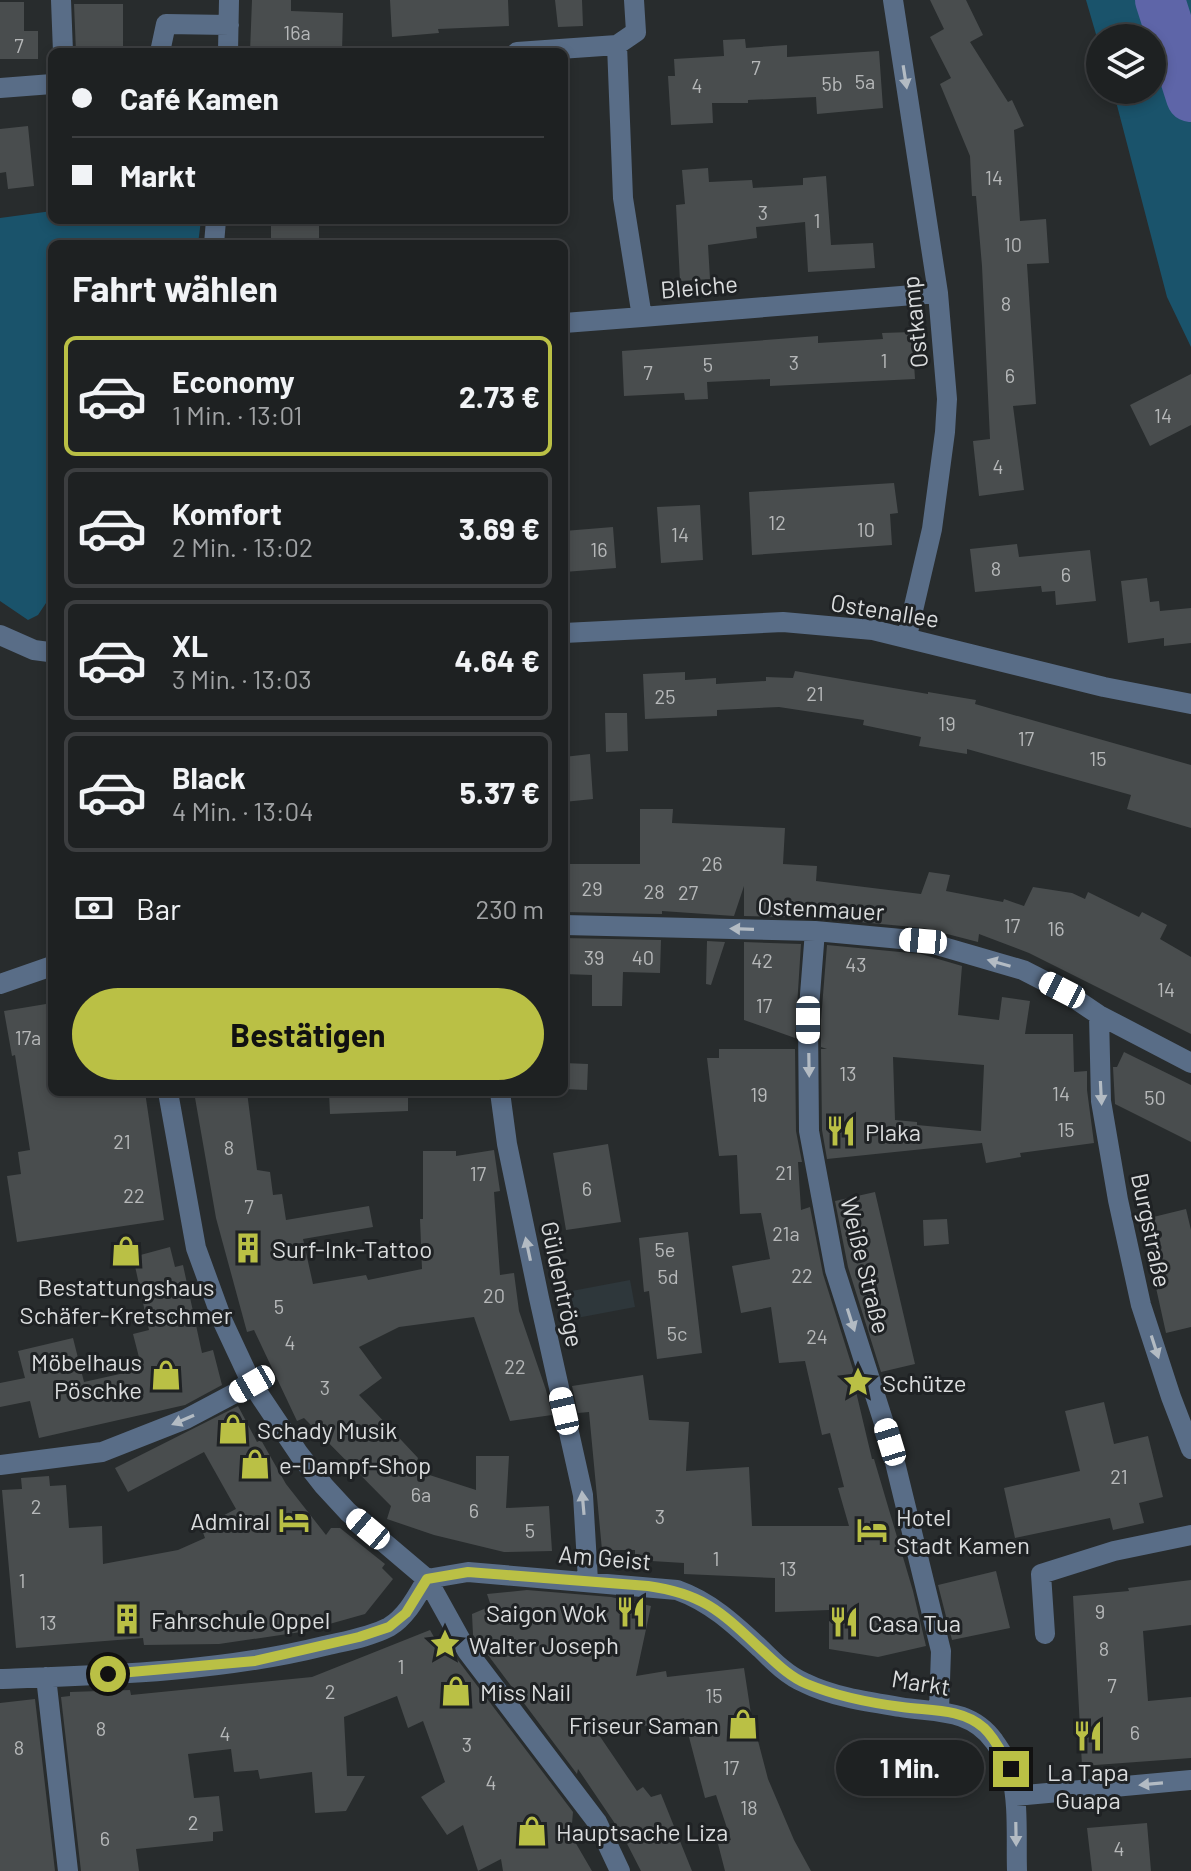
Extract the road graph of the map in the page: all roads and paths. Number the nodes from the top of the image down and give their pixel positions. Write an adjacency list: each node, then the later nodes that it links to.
1 (61, 0): 7 (street)
2 (229, 0): 5 (street)
3 (634, 0): 6 (street)
4 (893, 0): 13 (street, Ostkamp, one-way to 13)
5 (229, 25): 8 (street); 9 (street)
6 (617, 45): 10 (street); 14 (street, Bleiche)
7 (63, 48)
8 (161, 48)
9 (228, 48)
10 (568, 48)
11 (48, 84): 12 (street)
12 (0, 88)
13 (938, 293): 14 (street, Bleiche); 18 (street, Ostkamp)
14 (642, 317): 15 (street)
15 (568, 323)
16 (568, 633): 18 (street, Ostenallee)
17 (0, 635): 19 (street)
18 (907, 636): 20 (street, Ostenallee)
19 (48, 652)
20 (1191, 704)
21 (568, 925): 22 (street, Ostenmauer, one-way to 21)
22 (815, 931): 25 (street, Ostenmauer, one-way to 22); 39 (street, Weiße Straße, one-way to 39)
23 (48, 967): 24 (street)
24 (0, 984)
25 (1099, 1015): 26 (street, Ostenmauer); 30 (street, Burgstraße, one-way to 30)
26 (1191, 1063)
27 (169, 1096): 29 (street)
28 (501, 1096): 34 (street, Güldentröge, one-way to 28)
29 (252, 1384): 31 (street, one-way to 31); 33 (street)
30 (1191, 1449)
31 (0, 1465)
32 (1191, 1535): 35 (street)
33 (427, 1579): 34 (street, Am Geist); 38 (street); 43 (street)
34 (588, 1581): 36 (street, Am Geist)
35 (1045, 1634)
36 (759, 1647): 39 (street, Markt)
37 (1, 1673): 38 (street)
38 (46, 1677): 42 (street)
39 (939, 1710): 41 (street, Markt)
40 (1191, 1780): 41 (street, one-way to 41)
41 (1015, 1796): 44 (street, Markt, one-way to 44)
42 (68, 1871)
43 (620, 1871)
44 (1017, 1871)

